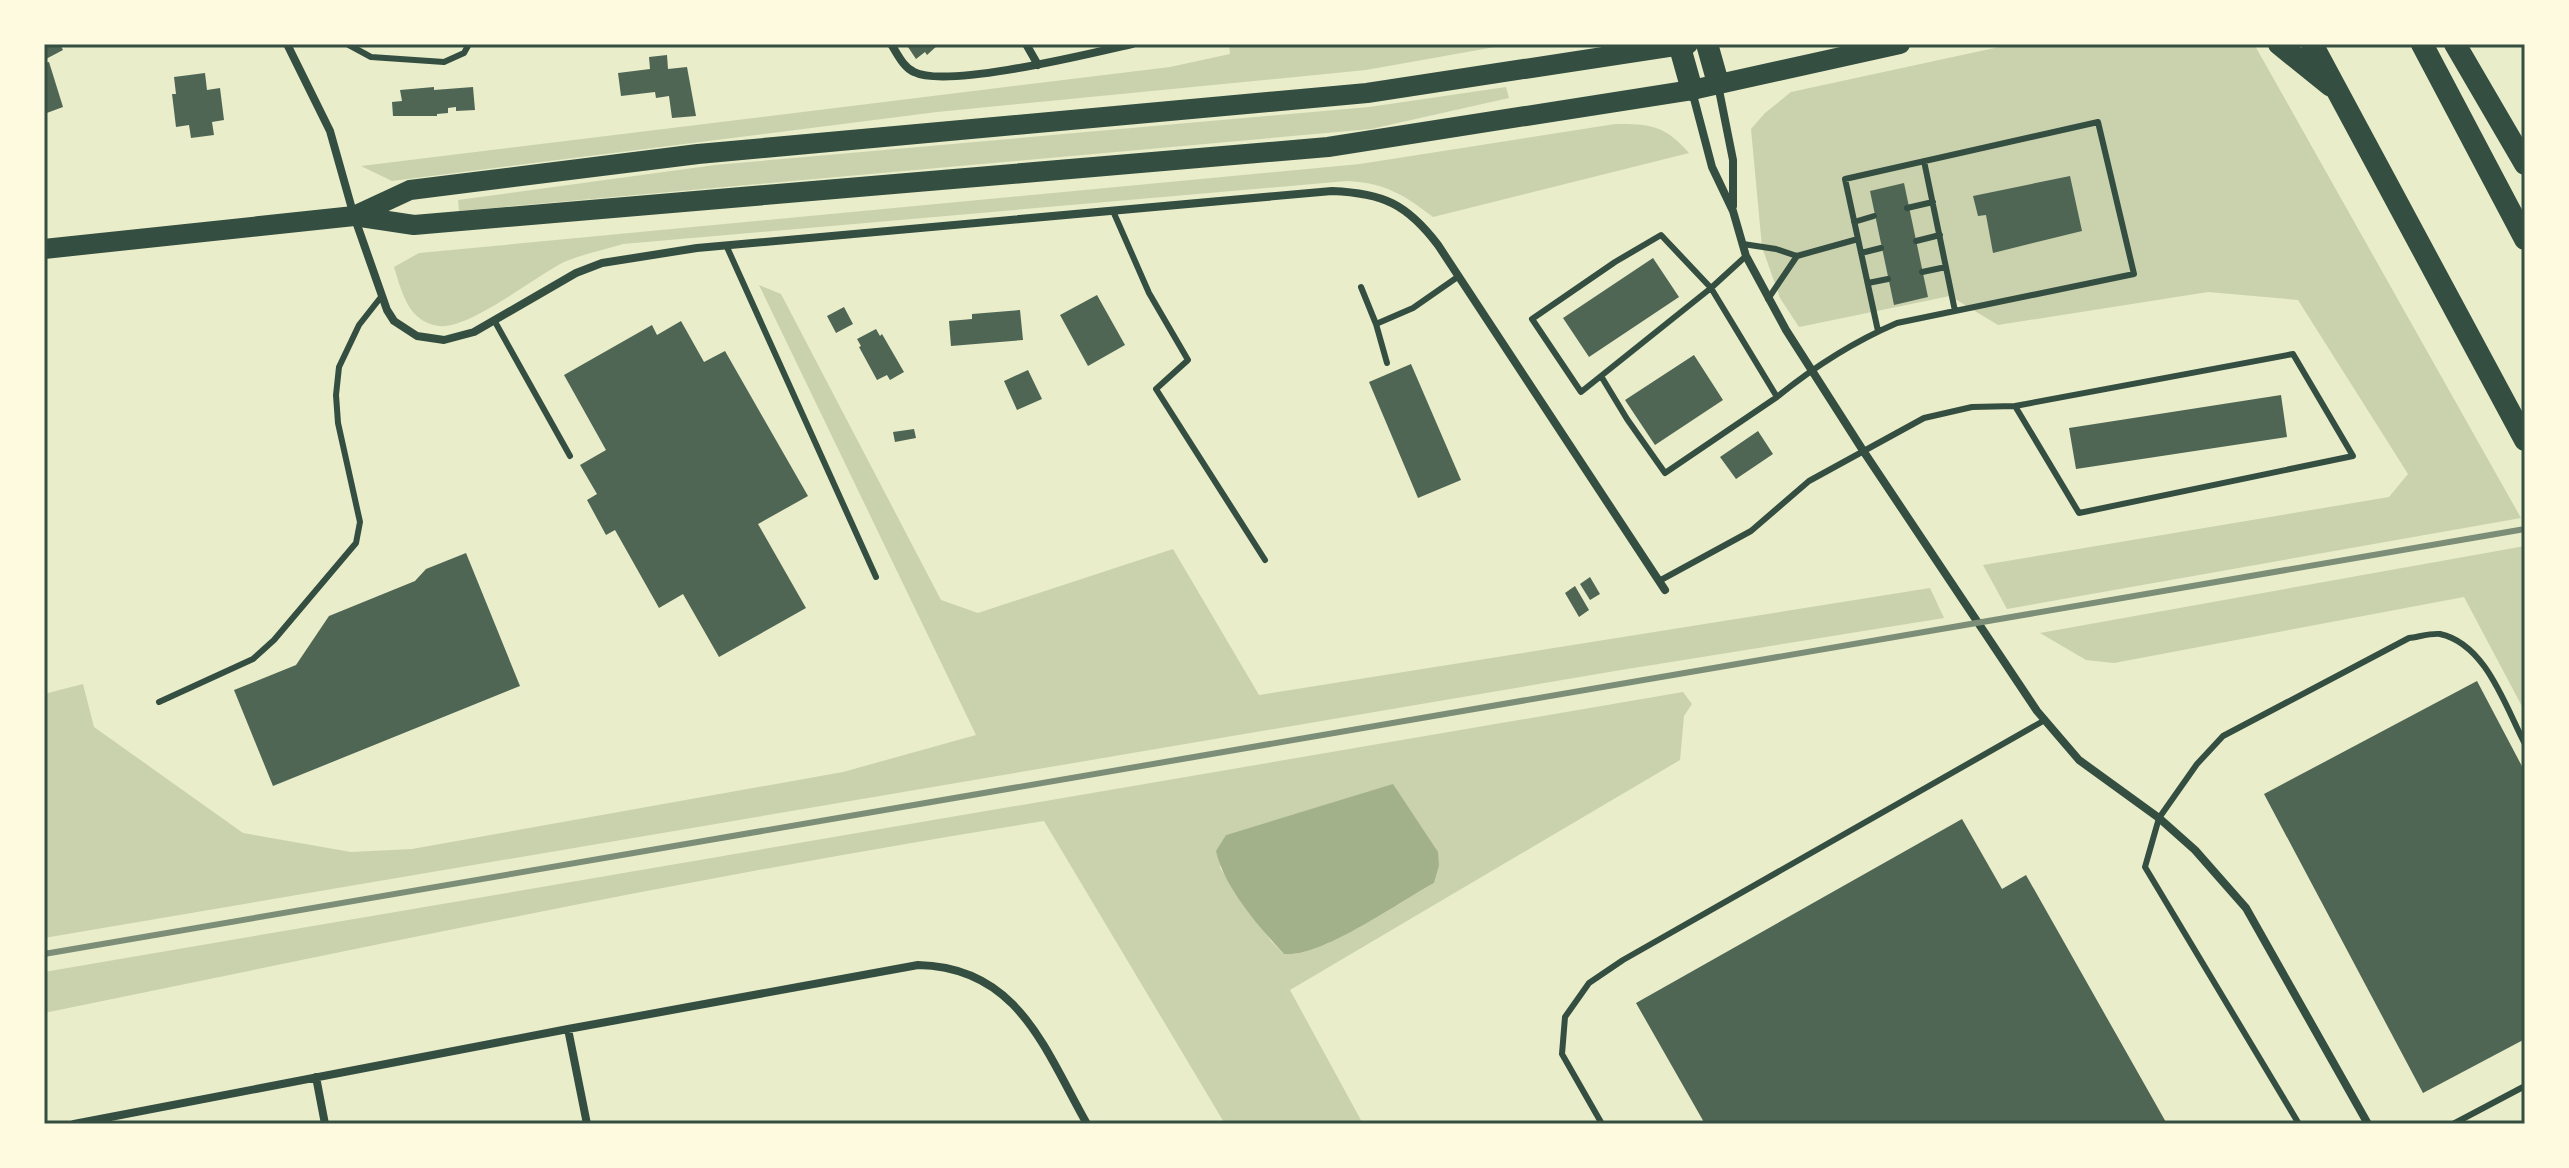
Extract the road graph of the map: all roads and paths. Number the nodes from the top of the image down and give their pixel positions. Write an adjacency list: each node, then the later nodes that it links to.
1 (287, 44): 24 (street)
2 (347, 44): 3 (lane)
3 (469, 44)
4 (891, 44): 14 (street)
5 (1026, 44): 14 (street)
6 (1132, 44): 14 (street)
7 (1707, 44): 15 (highway)
8 (1900, 44): 15 (main road)
9 (2312, 44): 16 (highway)
10 (2422, 44): 29 (highway)
11 (2455, 44): 19 (highway)
12 (1682, 45): 17 (highway); 24 (main road)
13 (2280, 46): 16 (highway)
14 (1038, 65)
15 (1718, 83): 17 (main road); 23 (street)
16 (2335, 89): 56 (highway)
17 (1692, 90): 23 (street); 24 (main road)
18 (1924, 161): 20 (lane); 26 (lane); 47 (lane)
19 (2525, 164)
20 (1933, 202): 21 (lane); 27 (lane)
21 (1907, 208)
22 (1113, 211): 32 (street); 40 (street); 59 (lane)
23 (1733, 211): 31 (street)
24 (354, 216): 34 (main road); 45 (street)
25 (1874, 216): 26 (lane)
26 (1854, 222): 28 (lane)
27 (1940, 235): 30 (lane); 38 (lane)
28 (1858, 239): 35 (lane); 37 (lane)
29 (2525, 239)
30 (1916, 241)
31 (1743, 244): 36 (street); 37 (lane)
32 (726, 245): 48 (street); 60 (lane)
33 (1881, 248): 35 (lane)
34 (44, 249)
35 (1861, 253): 42 (lane)
36 (1746, 256): 44 (lane); 46 (street)
37 (1797, 256): 46 (lane)
38 (1946, 267): 39 (lane); 47 (lane)
39 (1922, 272)
40 (1459, 276): 49 (lane); 61 (street)
41 (1888, 279): 42 (lane)
42 (1868, 283): 50 (lane)
43 (1361, 287): 49 (lane)
44 (1711, 288): 53 (lane); 53 (lane); 54 (lane)
45 (381, 297): 48 (street); 63 (lane)
46 (1768, 299): 52 (street)
47 (1955, 311): 50 (lane)
48 (494, 320): 58 (lane)
49 (1376, 324): 51 (lane)
50 (1878, 331): 52 (lane)
51 (1387, 363)
52 (1810, 370): 54 (lane); 57 (street)
53 (1601, 376): 54 (lane)
54 (1777, 397)
55 (2015, 406): 55 (lane); 57 (lane)
56 (2525, 439)
57 (1864, 452): 61 (lane); 64 (street)
58 (570, 456)
59 (1265, 560)
60 (876, 577)
61 (1659, 581): 62 (street)
62 (1665, 590)
63 (159, 702)
64 (2045, 720): 66 (street); 74 (lane)
65 (2525, 744): 66 (lane)
66 (2159, 818): 75 (lane); 76 (street)
67 (568, 1029): 68 (street); 72 (street); 73 (street)
68 (316, 1077): 70 (street); 71 (street)
69 (2525, 1086): 77 (lane)
70 (74, 1124)
71 (325, 1124)
72 (587, 1124)
73 (1087, 1124)
74 (1602, 1124)
75 (2299, 1124)
76 (2368, 1124)
77 (2453, 1124)

